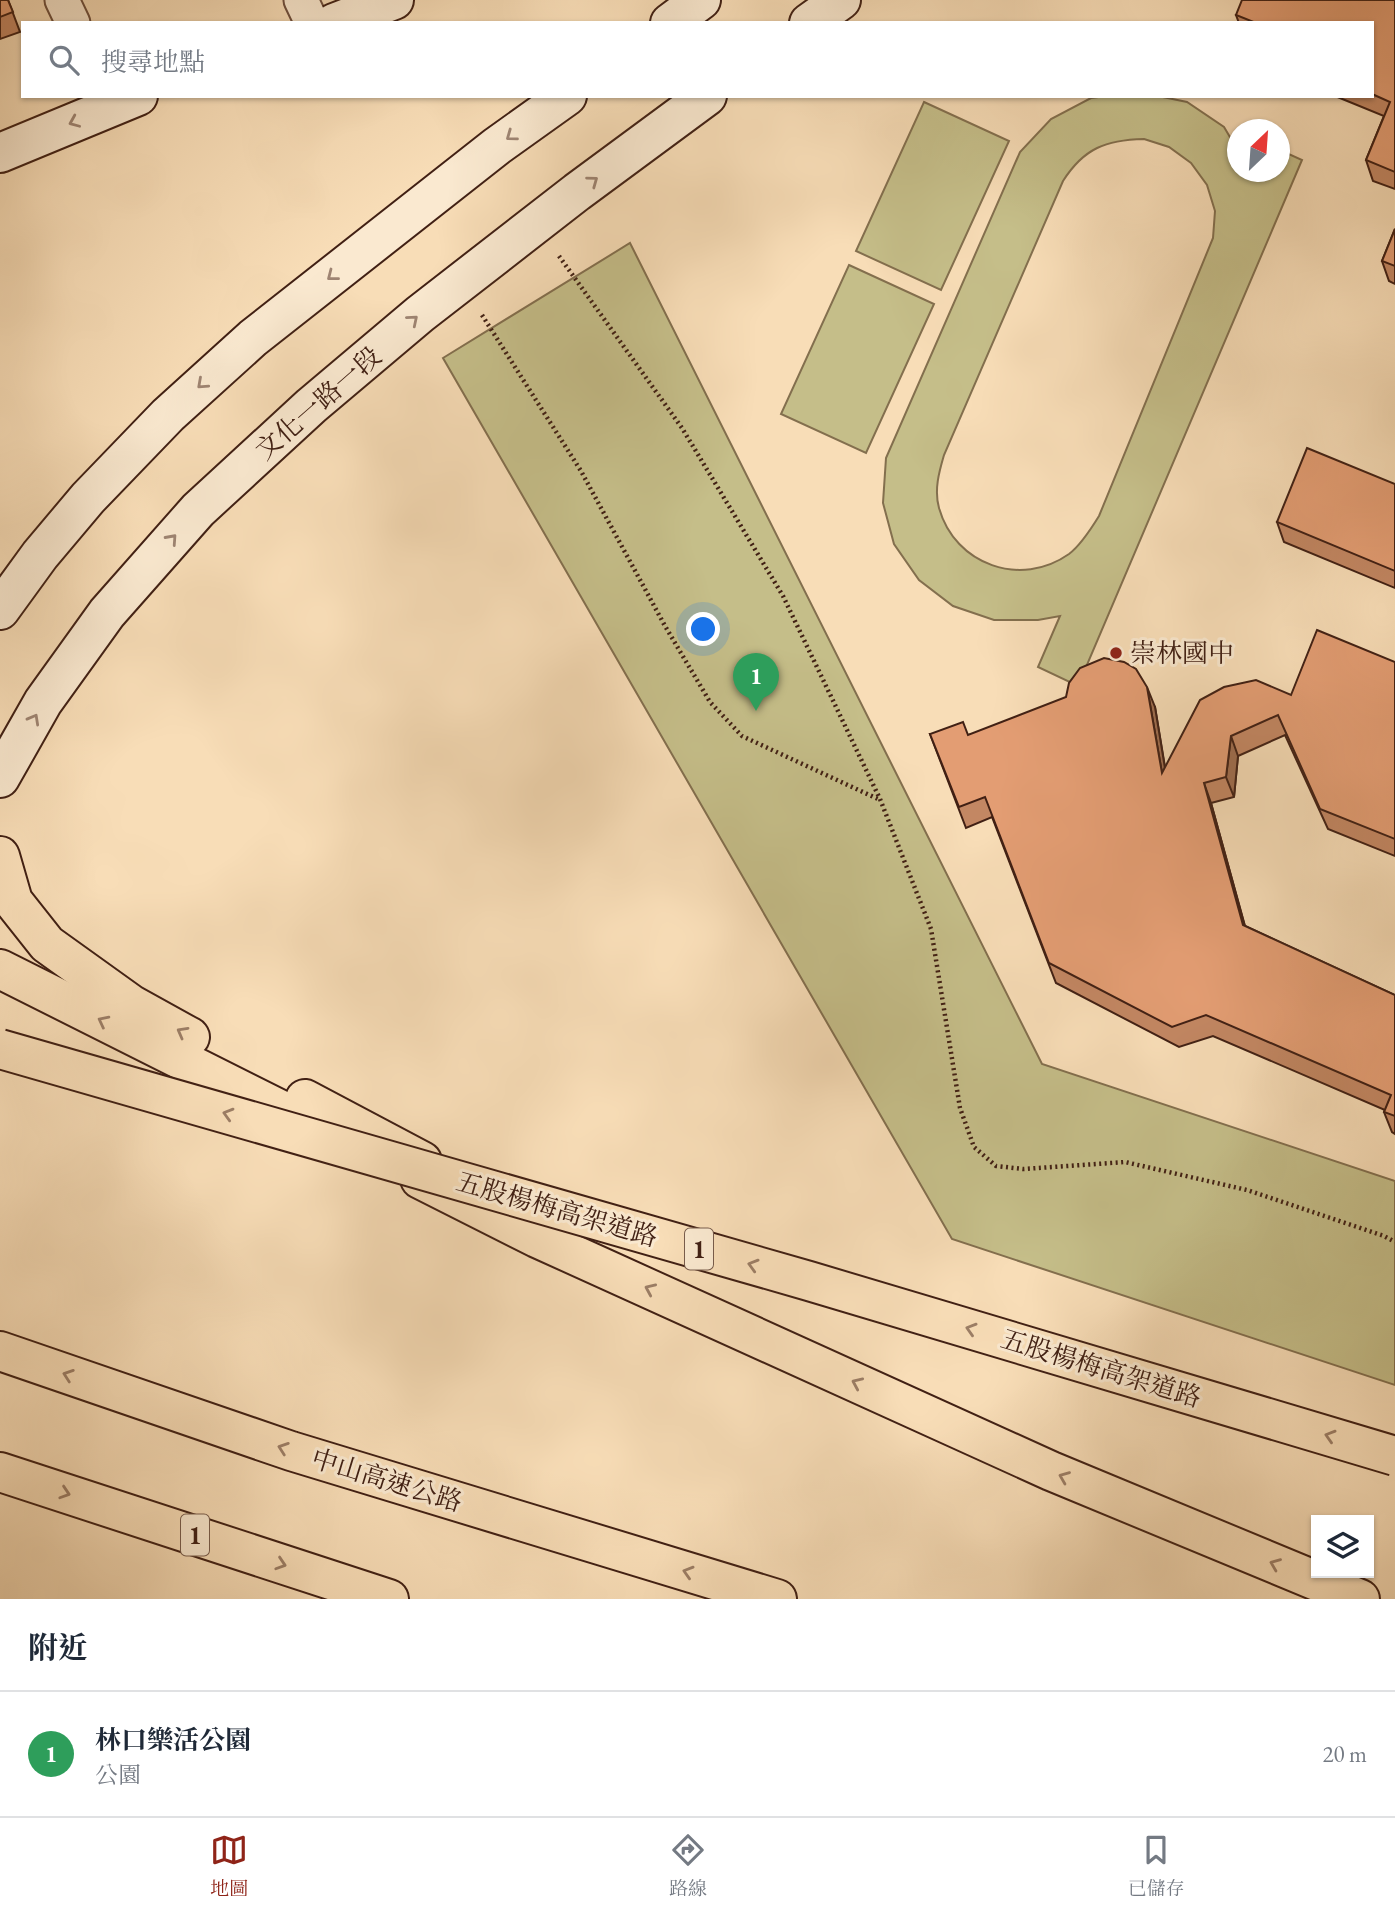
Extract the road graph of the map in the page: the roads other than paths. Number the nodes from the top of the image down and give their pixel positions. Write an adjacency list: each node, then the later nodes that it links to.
1 (62, 0): 6 (street)
2 (301, 0): 7 (street)
3 (394, 0): 8 (main road)
4 (701, 0): 9 (main road)
5 (841, 0): 10 (main road)
6 (72, 21)
7 (311, 21)
8 (339, 21)
9 (673, 21)
10 (812, 21)
11 (564, 98): 15 (main road, one-way to 15)
12 (704, 98): 18 (main road, 文化一路一段, one-way to 12)
13 (118, 100): 14 (main road, one-way to 14)
14 (0, 153)
15 (88, 498): 16 (main road); 17 (main road)
16 (0, 578)
17 (0, 610)
18 (0, 778)
19 (0, 856): 22 (highway, one-way to 19)
20 (0, 969): 22 (highway, one-way to 20)
21 (0, 1049): 24 (highway, 五股楊梅高架道路 / 1, one-way to 21, bridge)
22 (537, 1238): 28 (highway, one-way to 22)
23 (0, 1351): 27 (highway, 中山高速公路, one-way to 23)
24 (1395, 1456)
25 (0, 1472): 26 (highway, 1, one-way to 26)
26 (389, 1599)
27 (777, 1599)
28 (1360, 1599)

